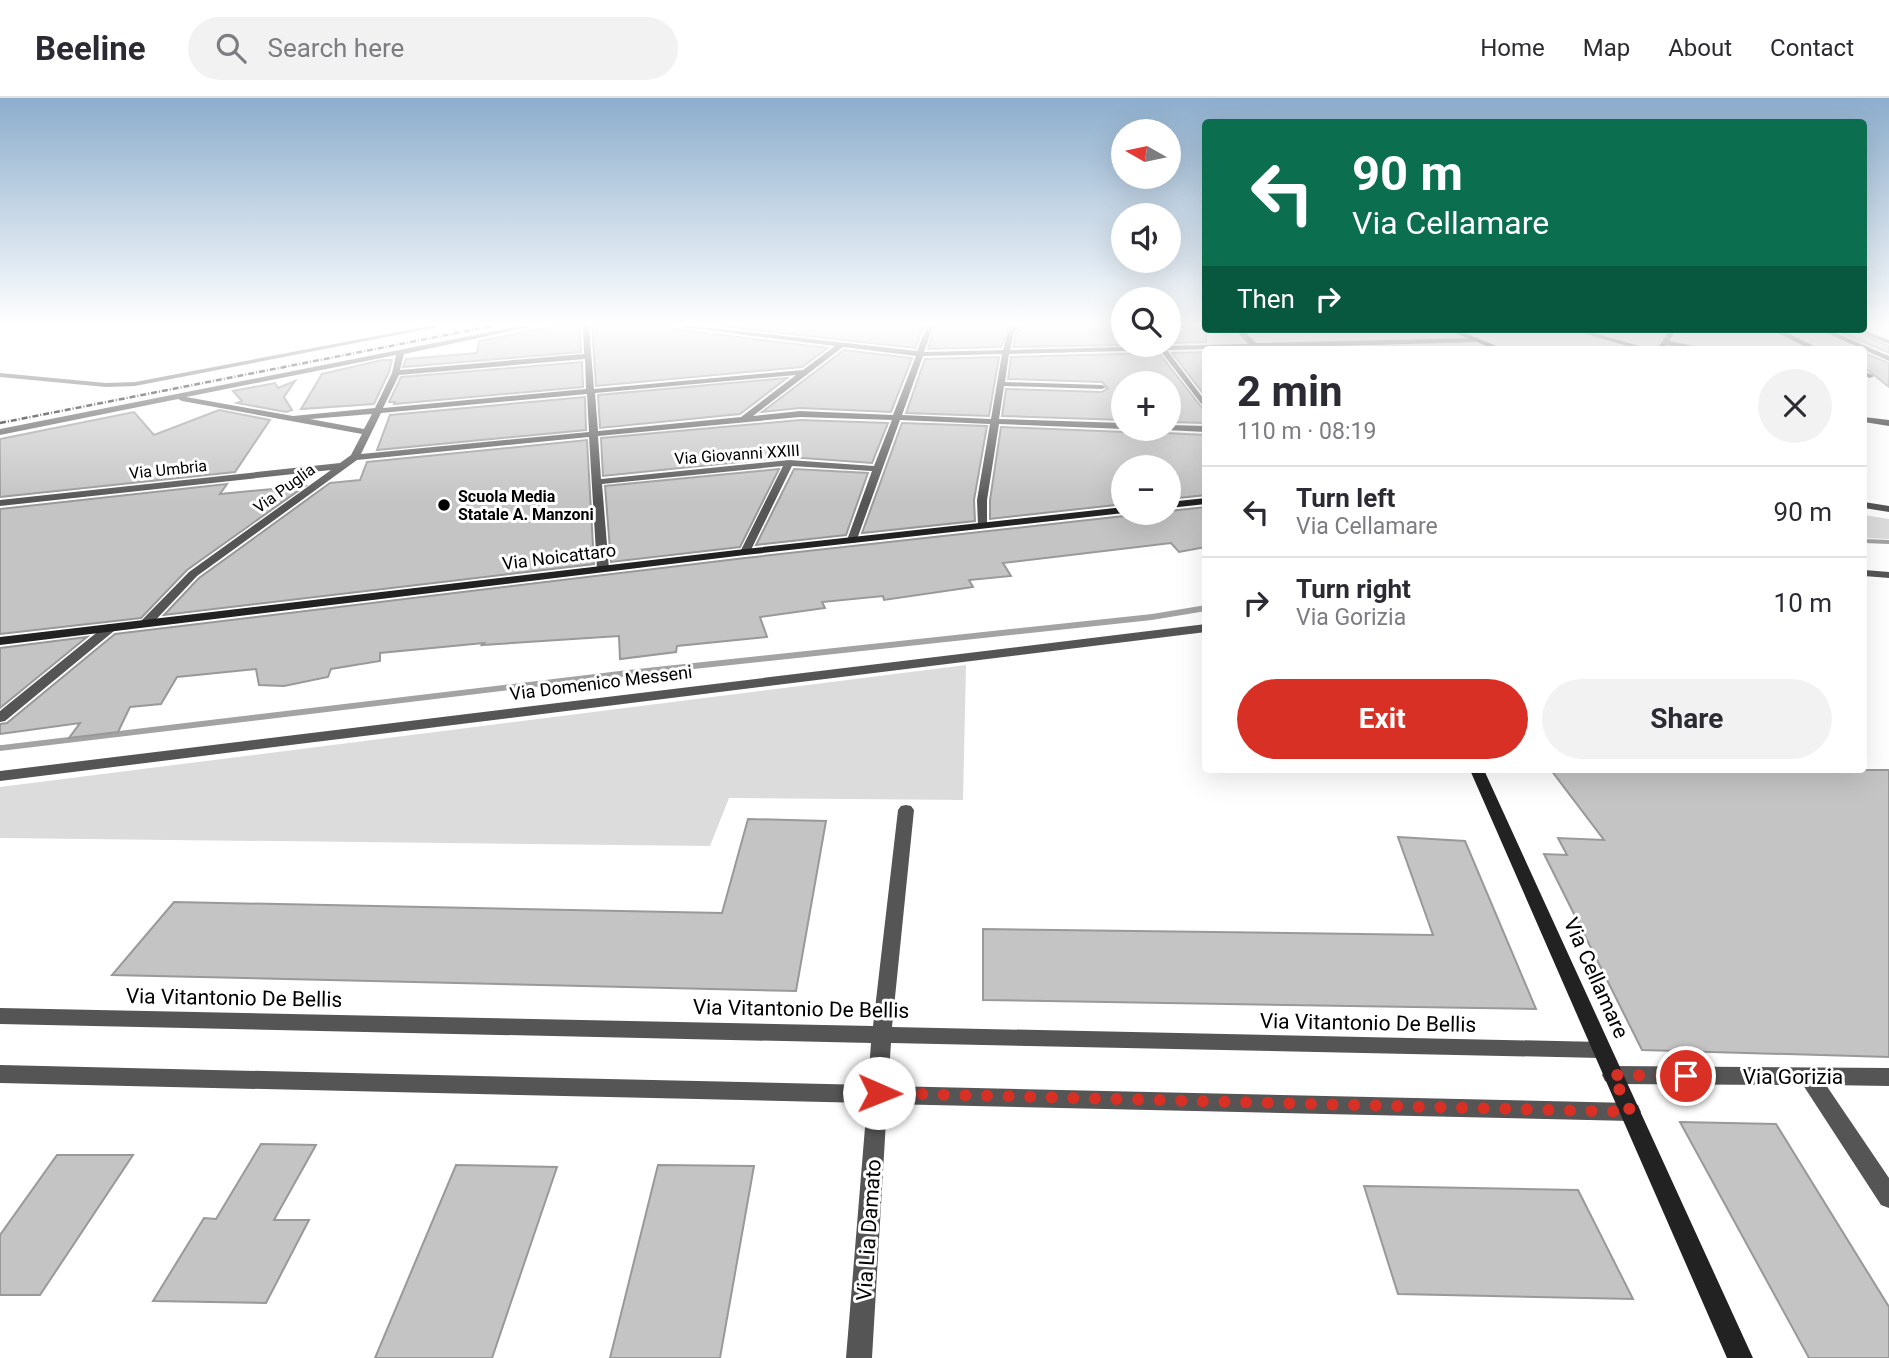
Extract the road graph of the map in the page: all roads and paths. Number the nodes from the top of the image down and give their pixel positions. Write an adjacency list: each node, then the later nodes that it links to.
1 (1001, 384): 19 (street)
2 (237, 385): 12 (street)
3 (390, 385): 14 (street)
4 (590, 385): 11 (street)
5 (675, 385): 11 (street)
6 (790, 385): 17 (street)
7 (910, 385): 16 (street)
8 (1028, 385): 10 (street)
9 (1189, 385): 13 (street)
10 (1102, 387)
11 (591, 393): 14 (street); 26 (street)
12 (173, 398): 15 (street); 24 (street)
13 (1202, 403)
14 (376, 412): 15 (street); 25 (street)
15 (296, 418): 25 (street)
16 (898, 418): 17 (street); 19 (street); 30 (street)
17 (744, 419): 26 (street)
18 (1867, 420): 20 (street)
19 (994, 422): 21 (street); 38 (street)
20 (1889, 424)
21 (1111, 426)
22 (1181, 428): 23 (street)
23 (1202, 429)
24 (0, 432)
25 (366, 432): 27 (street)
26 (593, 434): 27 (street); 31 (street)
27 (355, 457): 29 (street, Via Puglia)
28 (789, 463): 30 (street, Via Giovanni XXIII); 31 (street, Via Giovanni XXIII); 40 (street)
29 (340, 466): 33 (street, Via Umbria); 44 (street, Via Puglia)
30 (879, 469): 39 (street)
31 (597, 482): 41 (street)
32 (1202, 501): 34 (street)
33 (0, 503)
34 (1181, 504)
35 (1867, 505): 36 (street)
36 (1889, 509)
37 (1111, 511): 38 (street, Via Noicattaro)
38 (983, 525): 39 (street, Via Noicattaro)
39 (852, 540): 40 (street, Via Noicattaro)
40 (745, 552): 41 (street, Via Noicattaro)
41 (603, 569): 44 (street, Via Noicattaro)
42 (1867, 573): 43 (street)
43 (1889, 575)
44 (146, 623): 45 (street, Via Noicattaro)
45 (110, 628): 47 (street, Via Noicattaro); 48 (street)
46 (1202, 628): 50 (street, Via Domenico Messeni)
47 (0, 641)
48 (0, 718)
49 (1478, 773): 54 (street, Via Cellamare)
50 (0, 776)
51 (906, 810): 53 (street, Via Lia Damato)
52 (0, 1016): 53 (street, Via Vitantonio De Bellis)
53 (882, 1033): 54 (street, Via Vitantonio De Bellis); 59 (street, Via Lia Damato)
54 (1601, 1050): 56 (street, Via Cellamare)
55 (0, 1074): 59 (street)
56 (1612, 1075): 58 (street, Via Gorizia); 60 (street, Via Cellamare)
57 (1889, 1077): 58 (street, Via Gorizia)
58 (1810, 1079): 61 (street)
59 (879, 1093): 60 (street); 62 (street, Via Lia Damato)
60 (1631, 1112): 63 (street, Via Cellamare)
61 (1889, 1197)
62 (859, 1358)
63 (1740, 1358)

